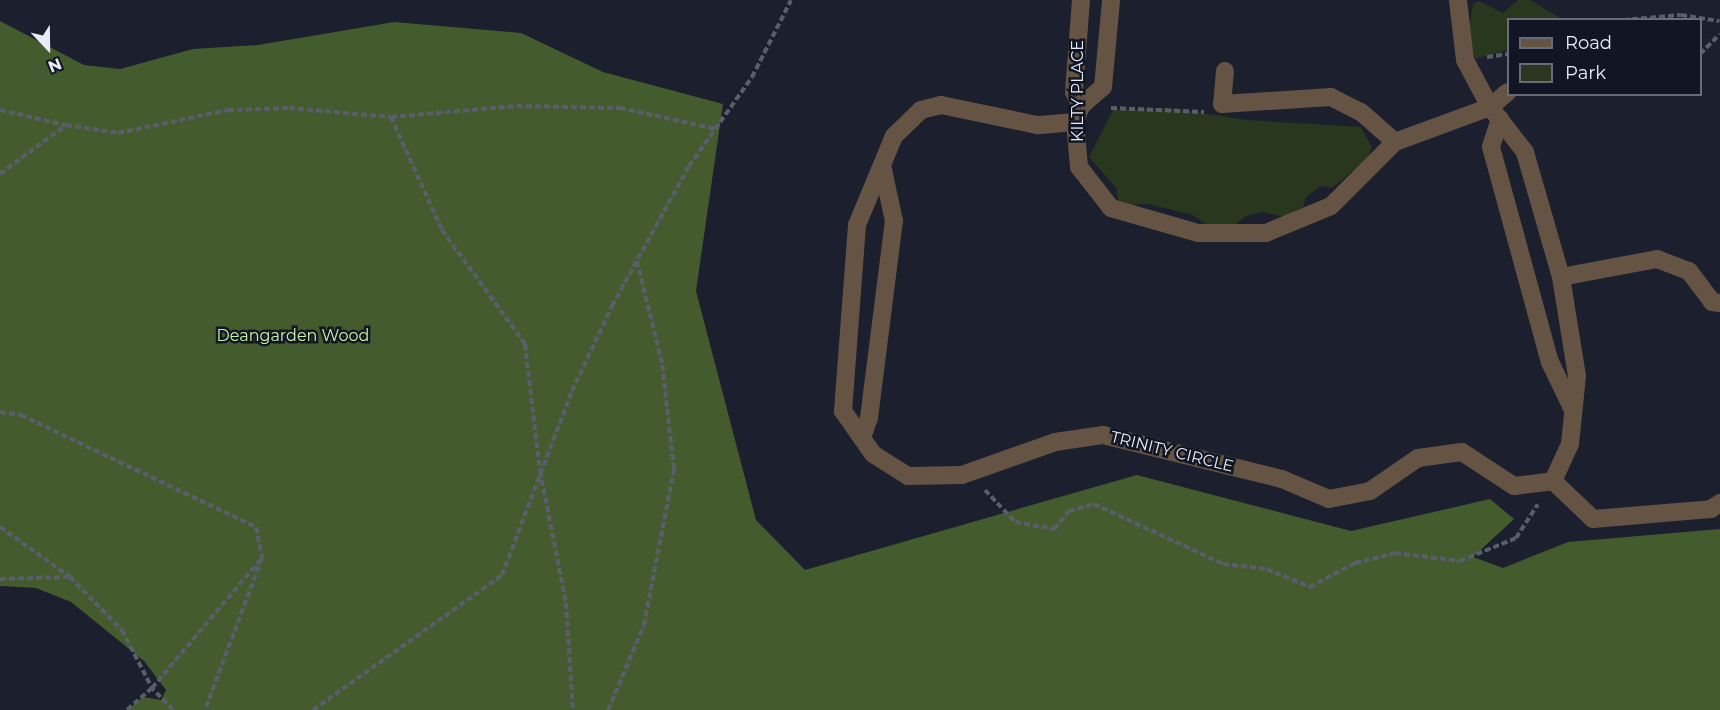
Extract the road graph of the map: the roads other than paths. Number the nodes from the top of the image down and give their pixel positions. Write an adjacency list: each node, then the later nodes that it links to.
1 (1081, 0): 7 (street, KILTY PLACE)
2 (1111, 0): 7 (street)
3 (1458, 0): 6 (street)
4 (1225, 71): 8 (street)
5 (1507, 95): 6 (street)
6 (1495, 113): 8 (street); 10 (street); 12 (street)
7 (1078, 114): 8 (street, KILTY PLACE); 9 (street, TRINITY CIRCLE)
8 (1395, 142)
9 (882, 165): 13 (street); 13 (street, TRINITY CIRCLE)
10 (1561, 278): 11 (street); 12 (street)
11 (1720, 303)
12 (1573, 410): 14 (street)
13 (862, 438): 14 (street, TRINITY CIRCLE)
14 (1553, 481): 15 (street)
15 (1720, 503)

